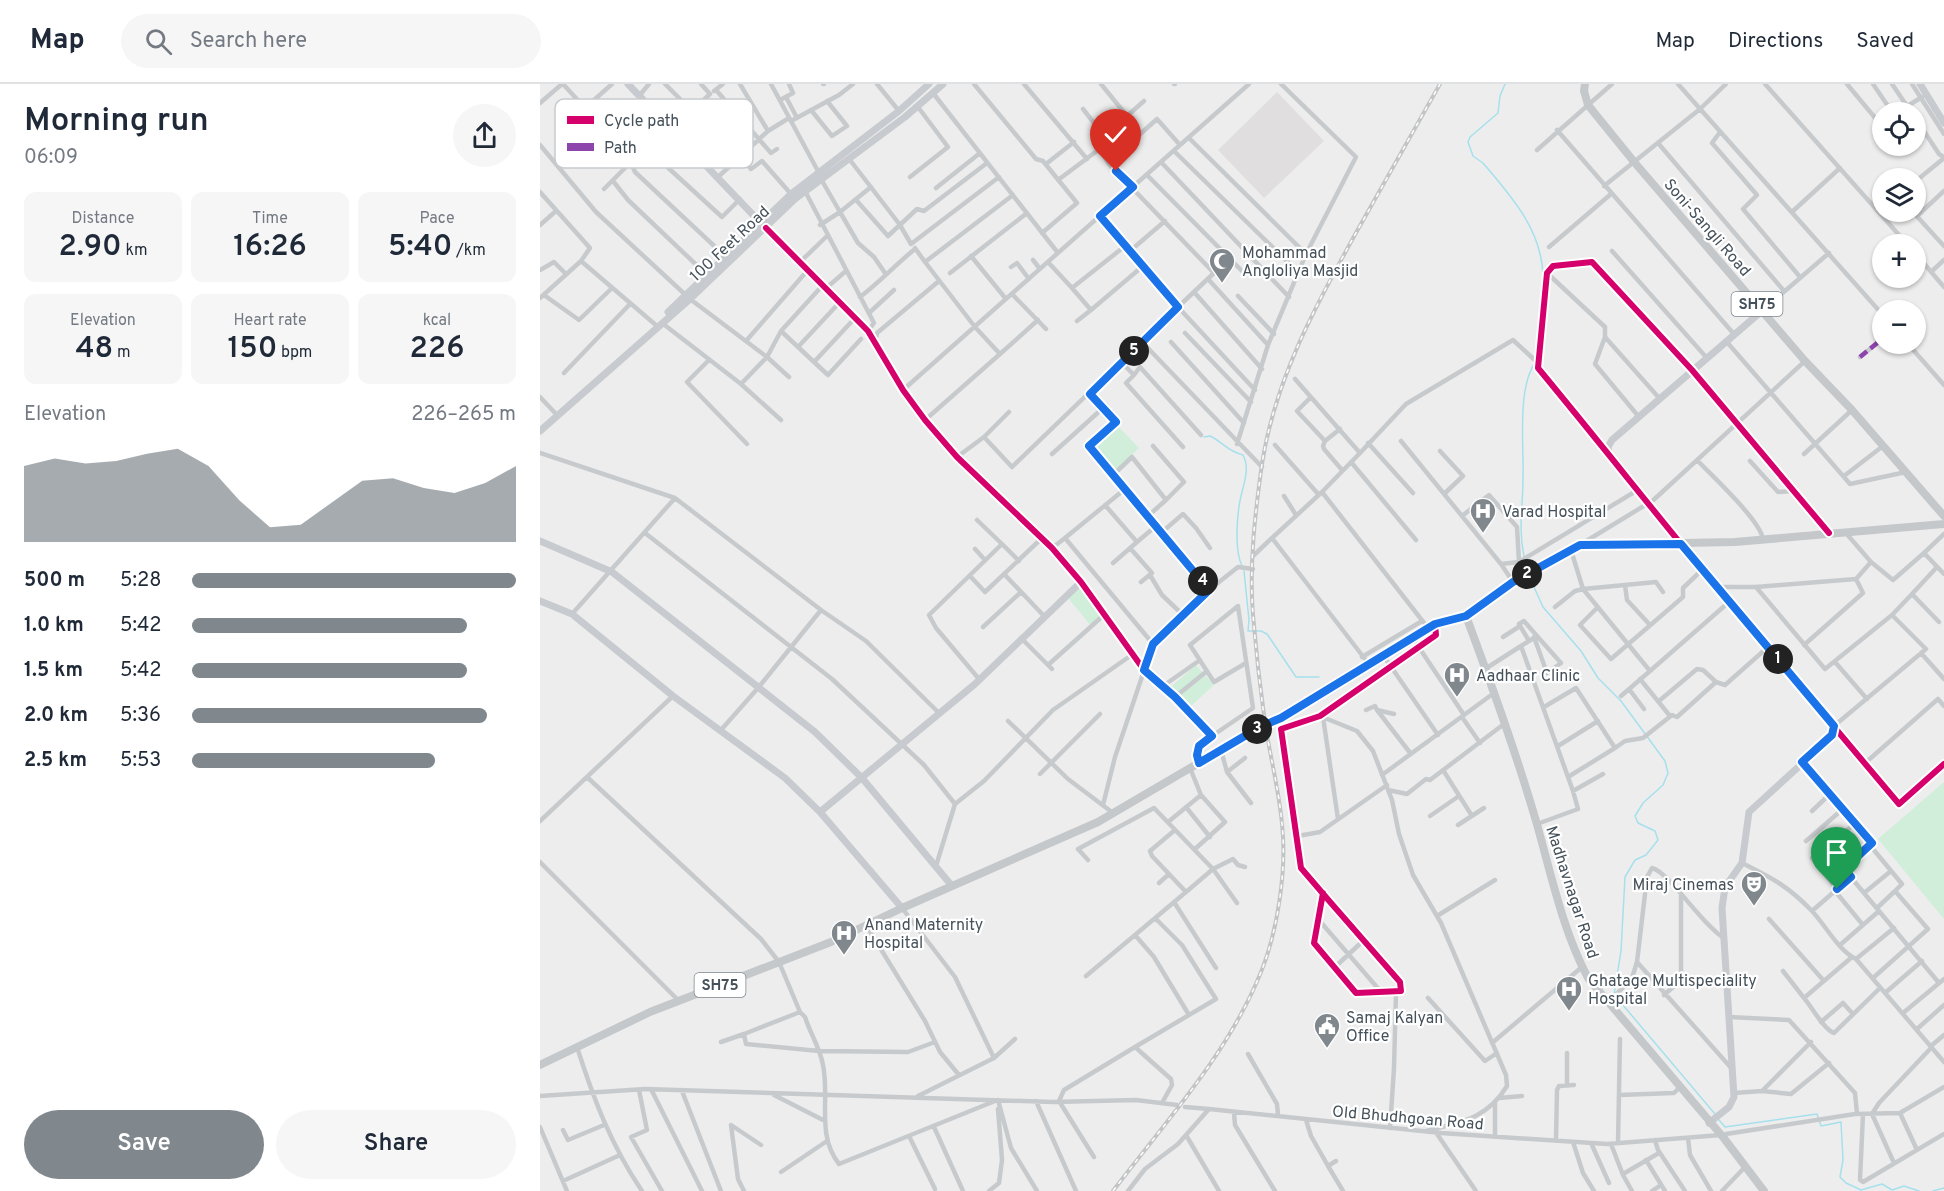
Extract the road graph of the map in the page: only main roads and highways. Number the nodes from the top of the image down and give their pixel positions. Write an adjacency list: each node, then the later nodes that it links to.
1 (1585, 84): 2 (main road, Soni-Sangli Road / SH75)
2 (1944, 516)
3 (1944, 524): 4 (main road, SH75)
4 (1466, 616): 5 (main road, SH75, bridge); 6 (main road, Madhavnagar Road)
5 (540, 1065)
6 (1764, 1191)

